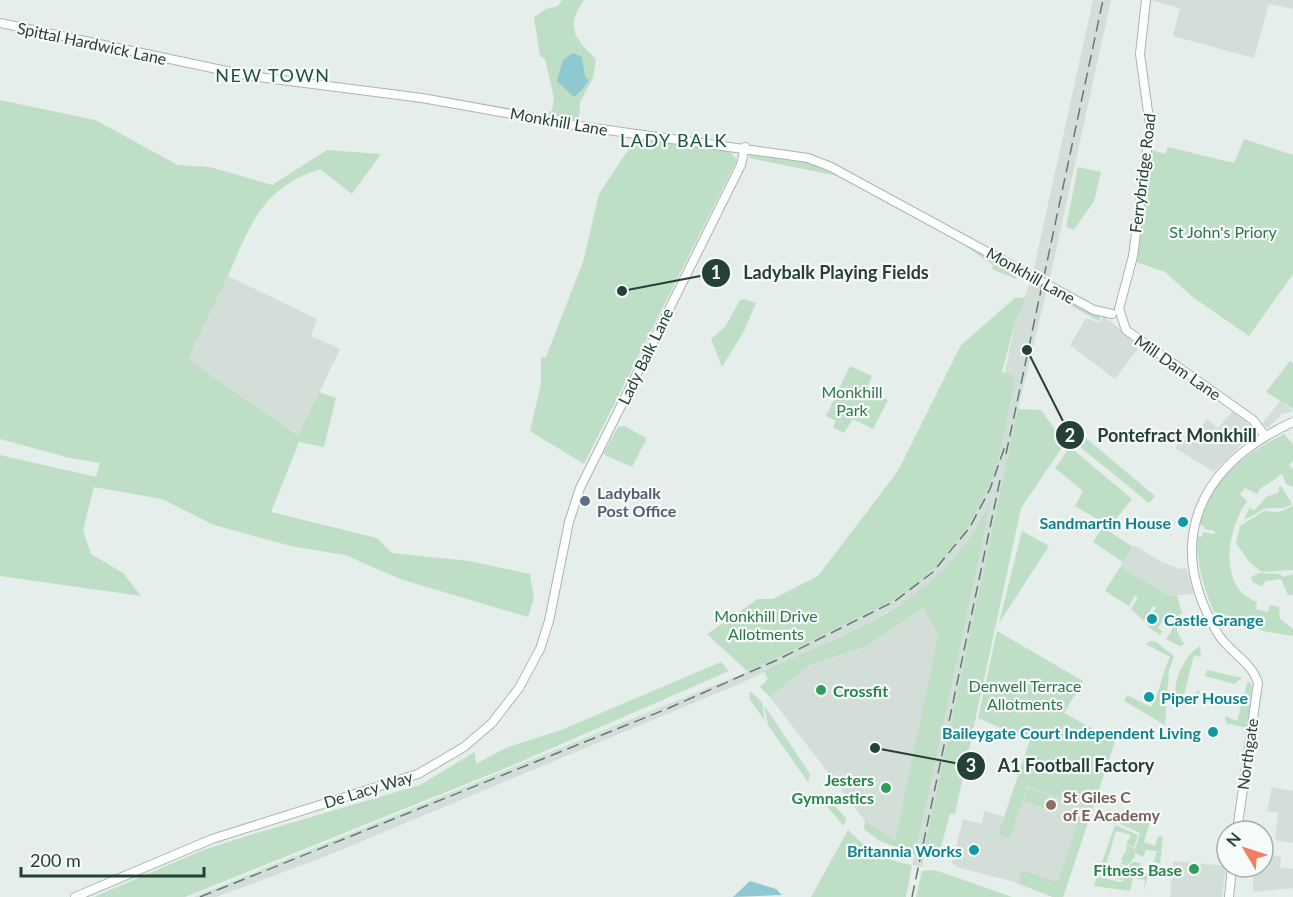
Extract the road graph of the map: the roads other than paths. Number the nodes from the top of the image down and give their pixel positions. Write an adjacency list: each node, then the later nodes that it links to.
1 (1146, 0): 5 (street, Ferrybridge Road)
2 (0, 23): 3 (street, Spittal Hardwick Lane)
3 (185, 63): 4 (street, Monkhill Lane)
4 (745, 147): 5 (street, Monkhill Lane); 8 (street, Lady Balk Lane)
5 (1117, 314): 7 (street, Mill Dam Lane)
6 (1293, 422): 7 (street)
7 (1265, 436): 9 (street, Northgate)
8 (560, 570): 11 (street, De Lacy Way)
9 (1239, 819)
10 (1231, 879): 12 (street)
11 (75, 897)
12 (1229, 897)

